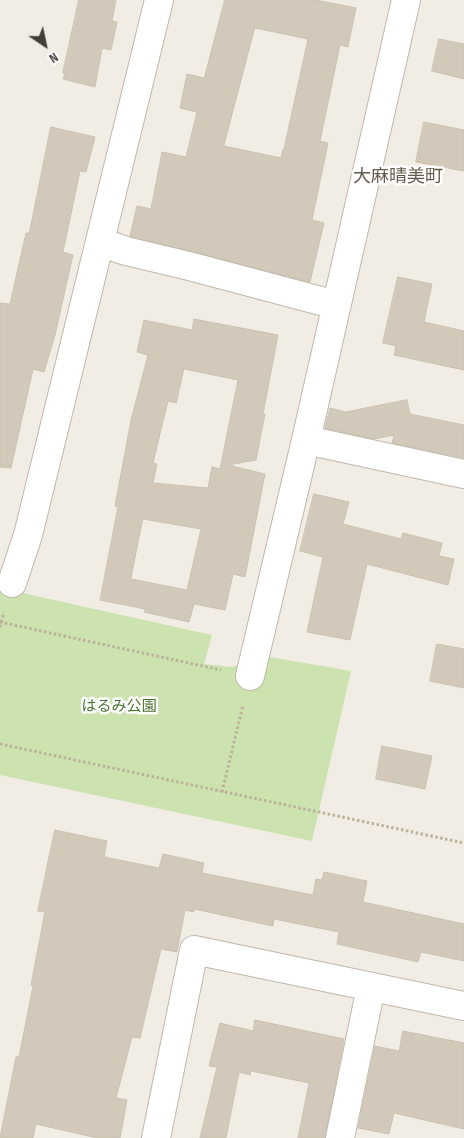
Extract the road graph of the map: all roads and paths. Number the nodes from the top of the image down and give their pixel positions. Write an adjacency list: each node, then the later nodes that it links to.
1 (159, 0): 3 (street)
2 (406, 0): 4 (street)
3 (100, 242): 4 (street); 7 (street)
4 (336, 305): 5 (street)
5 (306, 440): 6 (street); 9 (street)
6 (464, 474)
7 (12, 582)
8 (0, 622): 9 (path)
9 (250, 676): 11 (path)
10 (0, 744): 11 (path)
11 (222, 792): 12 (path)
12 (464, 843)
13 (371, 986): 14 (street); 15 (street); 16 (street)
14 (464, 1006)
15 (156, 1138)
16 (340, 1138)

